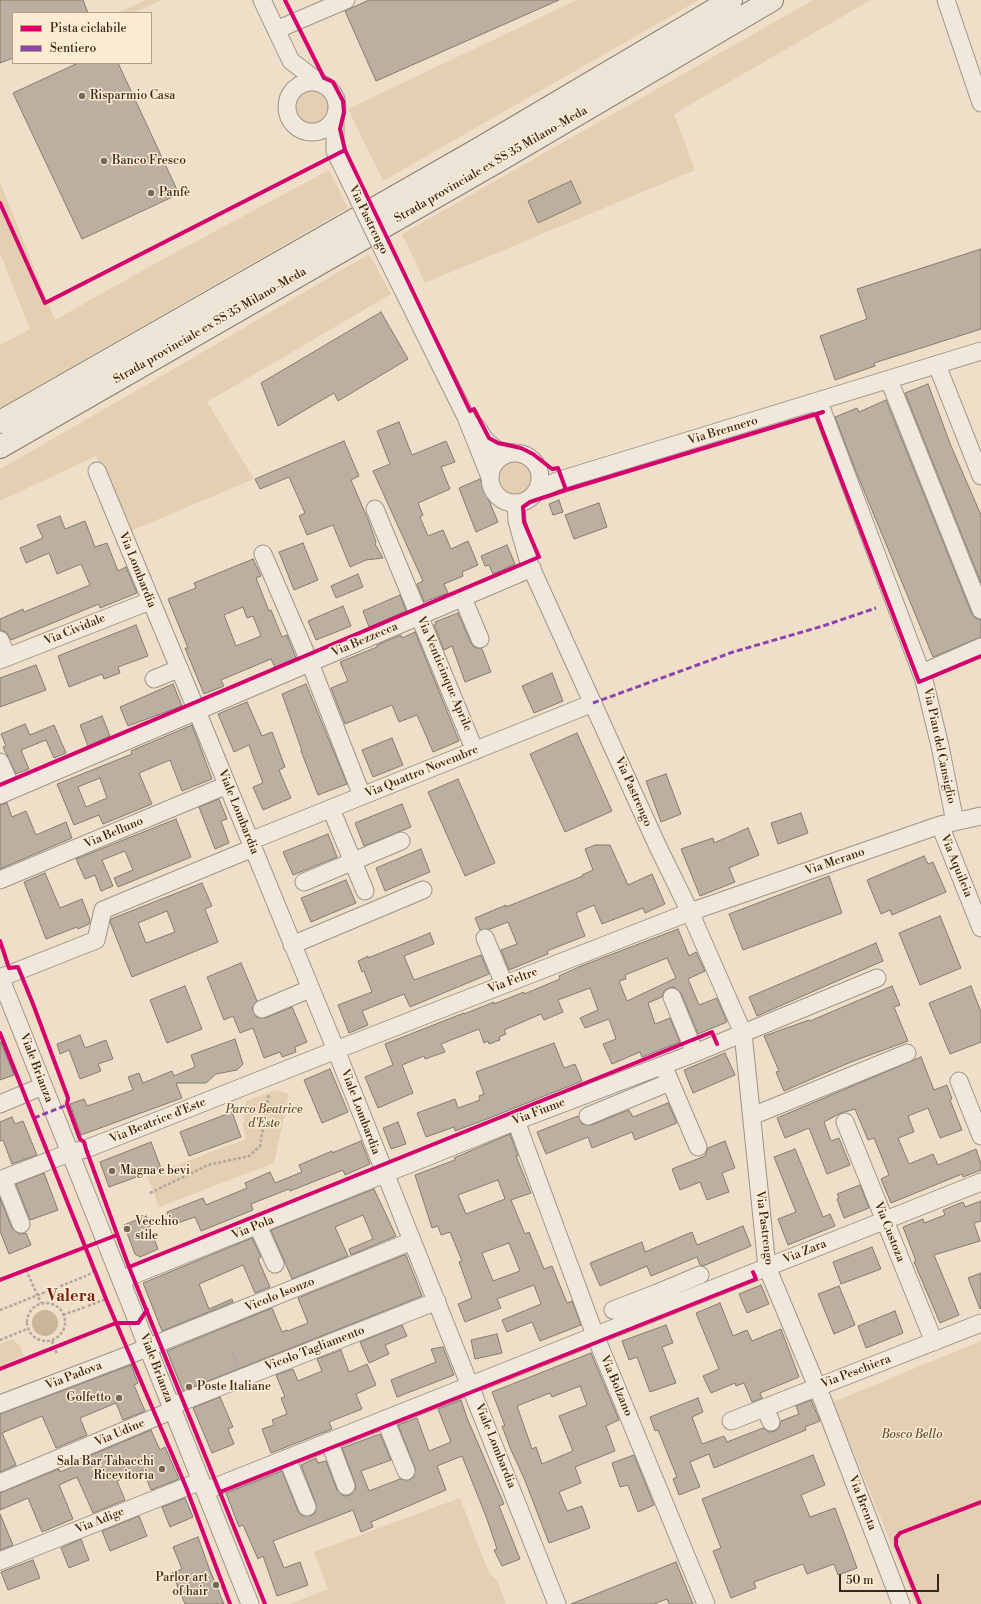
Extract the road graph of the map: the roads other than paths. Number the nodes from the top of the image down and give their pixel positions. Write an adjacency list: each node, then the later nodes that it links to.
1 (262, 0): 6 (street)
2 (346, 0): 6 (street)
3 (732, 0): 19 (highway, Strada provinciale ex SS 35 Milano-Meda)
4 (772, 0): 20 (highway, Strada provinciale ex SS 35 Milano-Meda)
5 (946, 0): 10 (street)
6 (276, 30): 7 (street)
7 (291, 61): 8 (street); 9 (street)
8 (320, 83): 9 (street); 11 (street)
9 (289, 97): 12 (street)
10 (981, 103)
11 (335, 119): 12 (street); 13 (street, Via Pastrengo)
12 (308, 133): 13 (street)
13 (335, 151): 18 (street, Via Pastrengo, bridge)
14 (981, 351): 15 (street, Via Brennero)
15 (937, 365): 16 (street, Via Brennero); 24 (street)
16 (889, 380): 17 (street, Via Brennero); 36 (street)
17 (819, 402): 26 (street, Via Brennero); 44 (street, Via Pian del Cansiglio)
18 (466, 417): 21 (street, Via Pastrengo); 25 (street, Via Pastrengo)
19 (0, 422)
20 (0, 447)
21 (513, 453): 22 (street); 25 (street)
22 (535, 463): 26 (street); 27 (street)
23 (97, 471): 35 (street, Via Lombardia)
24 (981, 476)
25 (490, 477): 28 (street)
26 (557, 481): 27 (street, Via Brennero)
27 (538, 490): 29 (street)
28 (498, 498): 29 (street); 31 (street, Via Pastrengo)
29 (516, 504): 31 (street, Via Pastrengo)
30 (375, 509): 37 (street, Via Venticinque Aprile)
31 (525, 549): 33 (street, Via Pastrengo)
32 (263, 554): 42 (street)
33 (532, 568): 34 (street, Via Bezzecca); 46 (street, Via Pastrengo)
34 (462, 598): 37 (street, Via Bezzecca); 38 (street)
35 (150, 601): 41 (street, Via Cividale); 43 (street, Via Lombardia)
36 (981, 610)
37 (420, 617): 42 (street, Via Bezzecca); 48 (street, Via Venticinque Aprile)
38 (480, 639)
39 (0, 640): 41 (street)
40 (981, 647): 44 (street)
41 (3, 659)
42 (310, 663): 47 (street, Via Bezzecca); 52 (street)
43 (178, 669): 45 (street); 47 (street, Via Lombardia)
44 (922, 673): 55 (street, Via Pian del Cansiglio)
45 (154, 679)
46 (593, 703): 48 (street, Via Quattro Novembre); 63 (street, Via Pastrengo)
47 (197, 710): 50 (street, Viale Lombardia); 51 (street, Via Bezzecca)
48 (475, 751): 52 (street, Via Quattro Novembre)
49 (0, 762): 51 (street)
50 (227, 785): 57 (street, Viale Lombardia); 59 (street, Via Belluno)
51 (6, 792)
52 (362, 796): 53 (street, Via Quattro Novembre)
53 (331, 809): 57 (street, Via Quattro Novembre); 58 (street)
54 (981, 816): 55 (street, Via Merano)
55 (948, 823): 63 (street, Via Merano); 64 (street, Via Aquileia)
56 (401, 841): 58 (street)
57 (252, 845): 66 (street, Viale Lombardia); 67 (street, Via Quattro Novembre)
58 (353, 861): 60 (street); 62 (street)
59 (0, 880)
60 (304, 882)
61 (423, 890): 66 (street)
62 (365, 891)
63 (690, 912): 69 (street, Via Feltre); 74 (street, Via Pastrengo)
64 (981, 928)
65 (485, 938): 69 (street)
66 (292, 945): 70 (street, Viale Lombardia)
67 (0, 978): 72 (street, Viale Brianza)
68 (877, 978): 74 (street)
69 (504, 984): 75 (street, Via Feltre)
70 (310, 989): 73 (street); 75 (street, Viale Lombardia)
71 (672, 996): 76 (street)
72 (6, 1007): 81 (street, Viale Brianza)
73 (262, 1009)
74 (743, 1033): 76 (street, Via Fiume); 84 (street, Via Pastrengo)
75 (336, 1050): 89 (street, Via Beatrice d'Este); 90 (street, Viale Lombardia)
76 (695, 1053): 78 (street, Via Fiume)
77 (907, 1053): 84 (street)
78 (662, 1065): 80 (street); 85 (street, Via Fiume)
79 (959, 1081): 87 (street)
80 (670, 1082): 83 (street); 88 (street)
81 (44, 1086): 82 (street); 89 (street, Viale Brianza)
82 (0, 1104)
83 (588, 1116)
84 (752, 1116): 98 (street, Via Pastrengo)
85 (516, 1121): 90 (street, Via Fiume); 105 (street, Via Bolzano)
86 (845, 1122): 93 (street, Via Custoza)
87 (981, 1136)
88 (698, 1147)
89 (69, 1153): 91 (street, Via Beatrice d'Este); 100 (street, Viale Brianza)
90 (384, 1174): 95 (street, Via Pola); 96 (street, Viale Lombardia)
91 (2, 1180): 94 (street)
92 (981, 1182): 93 (street, Via Zara)
93 (884, 1220): 98 (street, Via Zara); 106 (street, Via Custoza)
94 (21, 1224)
95 (258, 1226): 97 (street); 100 (street, Via Pola)
96 (412, 1242): 102 (street, Viale Lombardia); 107 (street, Vicolo Isonzo)
97 (275, 1264)
98 (767, 1267): 101 (street, Via Zara); 109 (street, Via Pastrengo)
99 (700, 1275): 101 (street)
100 (121, 1280): 107 (street, Viale Brianza)
101 (660, 1300): 103 (street); 105 (street, Via Zara)
102 (437, 1302): 108 (street, Viale Lombardia); 111 (street, Vicolo Tagliamento)
103 (613, 1310)
104 (981, 1323): 106 (street, Via Peschiera)
105 (595, 1335): 108 (street, Via Zara); 124 (street, Via Bolzano)
106 (934, 1342): 109 (street, Via Peschiera)
107 (148, 1347): 110 (street, Via Padova); 111 (street, Viale Brianza)
108 (471, 1384): 112 (street, Via Zara); 123 (street, Viale Lombardia)
109 (820, 1394): 113 (street, Via Peschiera); 125 (street, Via Brenta)
110 (0, 1404)
111 (172, 1408): 117 (street, Via Udine); 118 (street, Viale Brianza)
112 (385, 1419): 114 (street, Via Zara); 116 (street)
113 (731, 1421)
114 (329, 1441): 115 (street, Via Zara); 119 (street)
115 (287, 1458): 118 (street, Via Zara); 120 (street)
116 (406, 1471)
117 (0, 1483)
118 (203, 1486): 121 (street, Via Adige); 122 (street, Viale Brianza)
119 (346, 1486)
120 (307, 1507)
121 (0, 1561)
122 (250, 1604)
123 (557, 1604)
124 (706, 1604)
125 (902, 1604)

